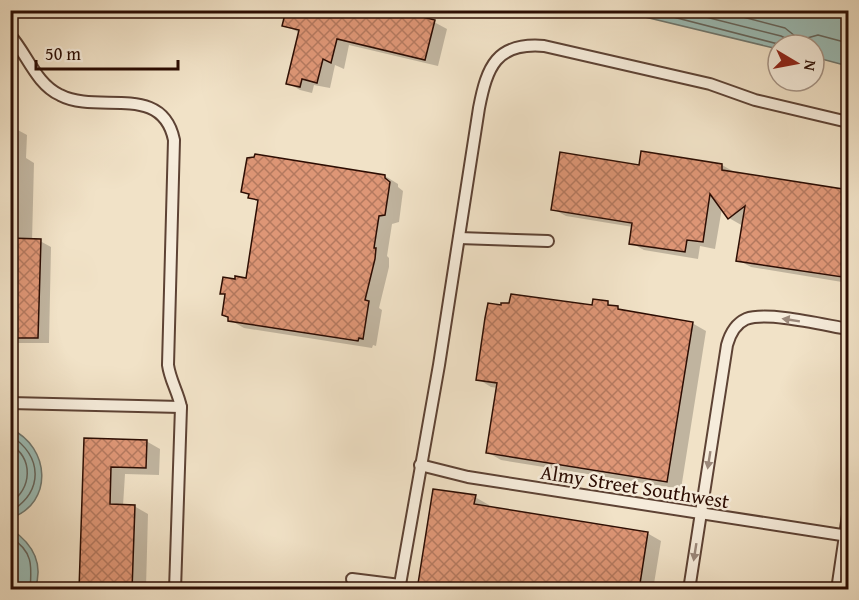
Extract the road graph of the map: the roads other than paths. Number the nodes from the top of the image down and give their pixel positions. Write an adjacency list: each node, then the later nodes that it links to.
1 (10, 35): 7 (lane)
2 (849, 122): 3 (lane)
3 (459, 238): 4 (lane); 8 (lane)
4 (548, 242)
5 (849, 329): 9 (lane, one-way to 9)
6 (10, 403): 7 (lane)
7 (181, 407): 14 (lane)
8 (420, 465): 9 (lane, Almy Street Southwest); 13 (lane)
9 (701, 515): 11 (lane, Almy Street Southwest); 15 (lane, one-way to 15)
10 (849, 515): 11 (lane)
11 (847, 536): 16 (lane)
12 (352, 579): 13 (lane)
13 (400, 587)
14 (175, 590)
15 (689, 590)
16 (837, 590)

